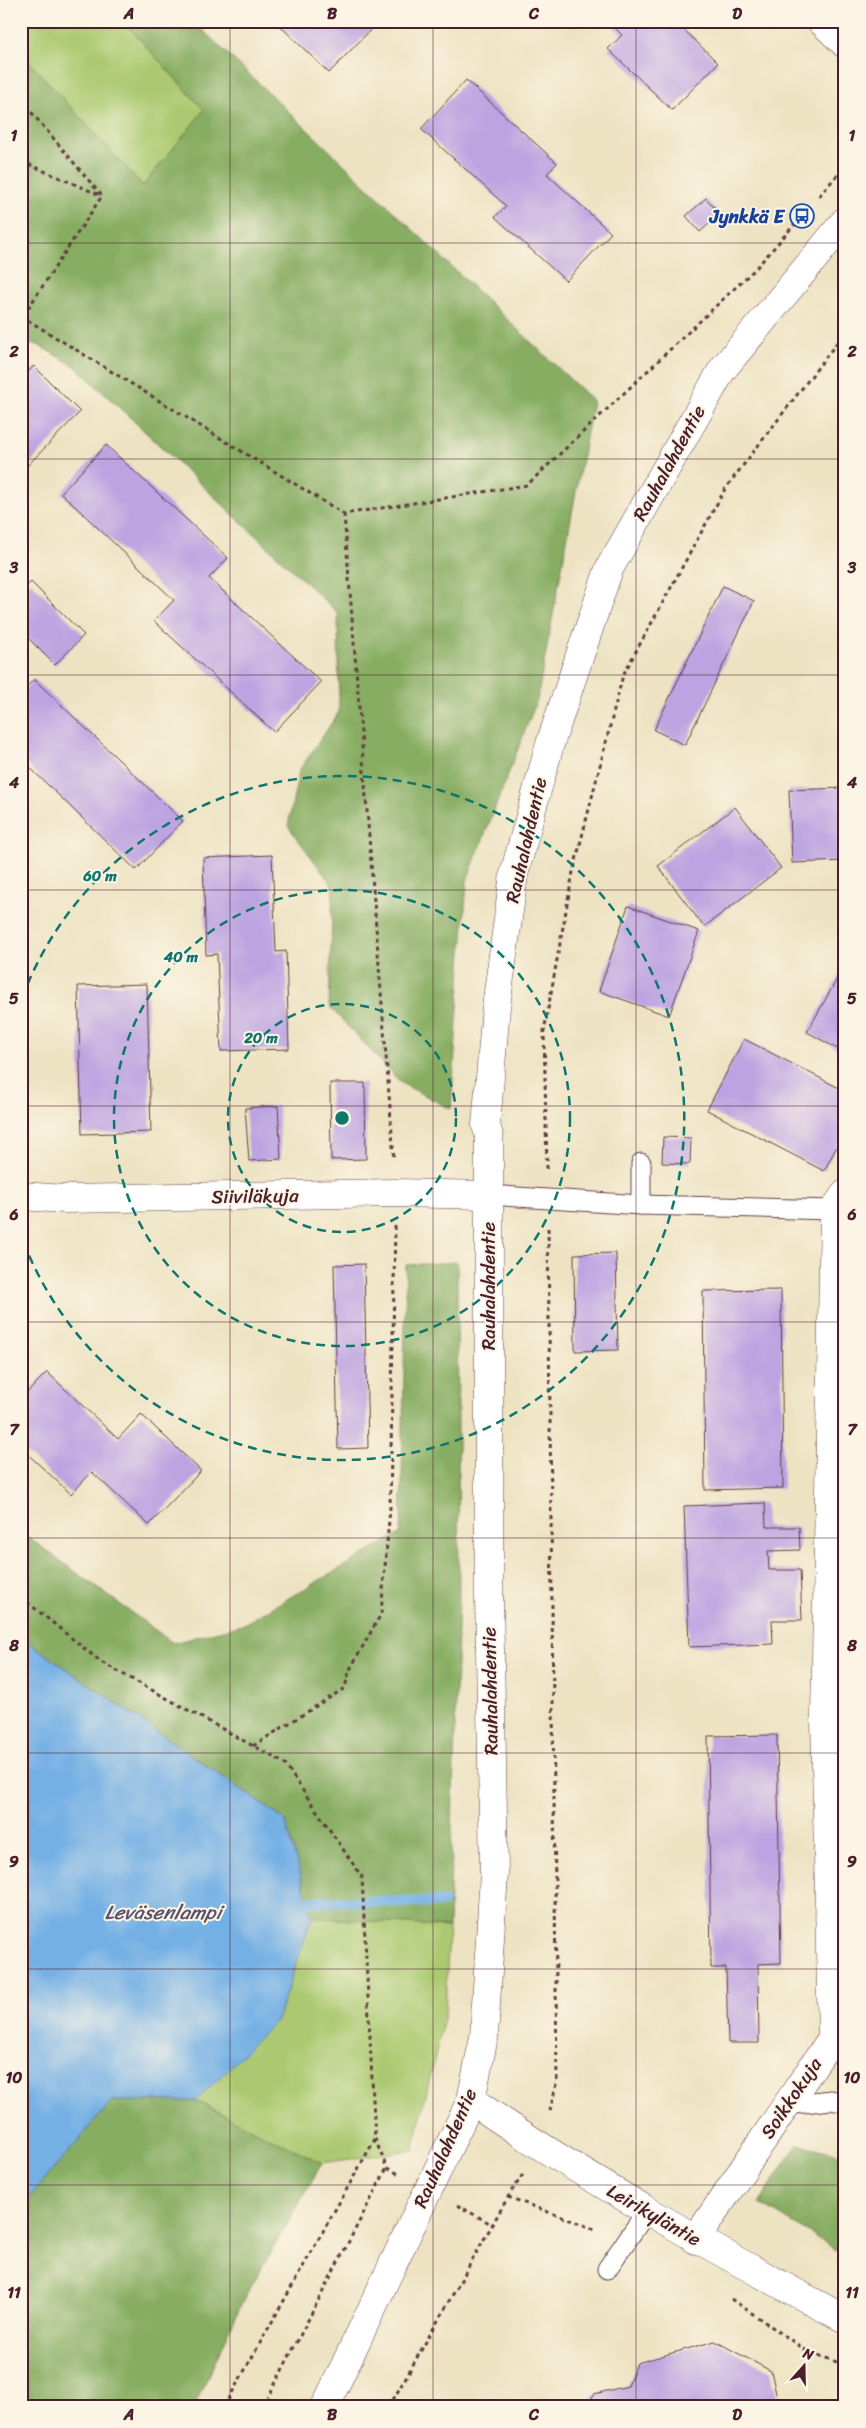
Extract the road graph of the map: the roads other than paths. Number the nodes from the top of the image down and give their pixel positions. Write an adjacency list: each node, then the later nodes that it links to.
1 (821, 21): 2 (main road)
2 (845, 44)
3 (845, 221): 5 (main road, Rauhalahdentie)
4 (641, 1163): 8 (lane)
5 (488, 1195): 6 (main road, Siiviläkuja); 8 (lane); 9 (main road, Rauhalahdentie)
6 (21, 1196)
7 (839, 1202): 8 (lane); 11 (main road, Soikkokuja)
8 (641, 1206)
9 (470, 2100): 12 (main road, Leirikyläntie); 16 (main road, Rauhalahdentie)
10 (845, 2103): 11 (lane)
11 (786, 2105): 13 (main road, Soikkokuja)
12 (647, 2211): 13 (main road, Leirikyläntie); 14 (lane)
13 (695, 2240): 15 (main road, Leirikyläntie)
14 (607, 2268)
15 (845, 2319)
16 (325, 2407)

